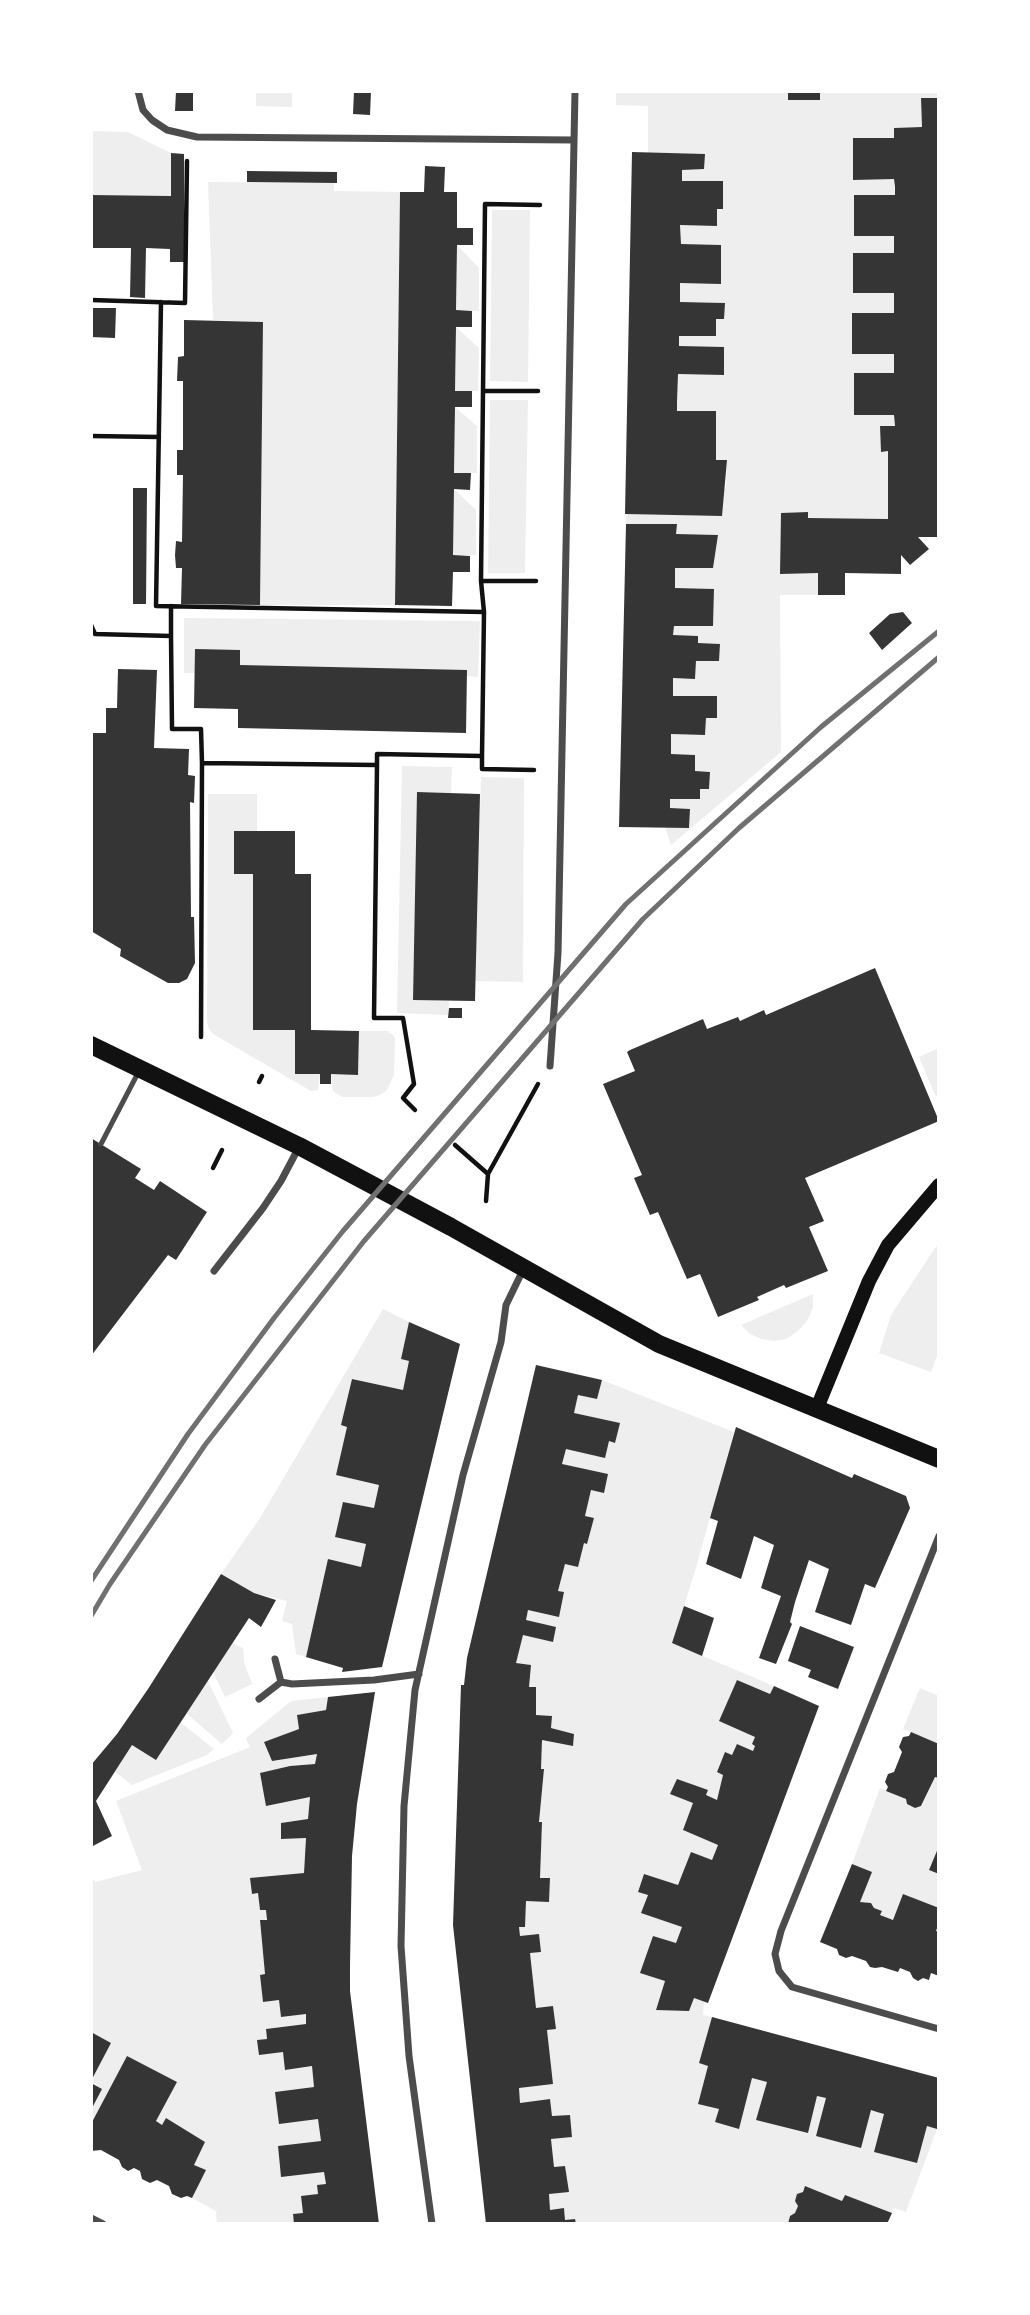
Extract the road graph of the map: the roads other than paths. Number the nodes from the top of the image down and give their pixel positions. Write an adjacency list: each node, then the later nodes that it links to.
1 (138, 91): 3 (street)
2 (575, 91): 3 (street)
3 (574, 140): 5 (street)
4 (91, 1045): 6 (main road)
5 (550, 1066)
6 (140, 1068): 7 (lane); 8 (main road)
7 (101, 1144)
8 (299, 1146): 10 (main road); 11 (street)
9 (939, 1185): 12 (main road)
10 (523, 1269): 12 (main road); 16 (street)
11 (214, 1271)
12 (817, 1408): 13 (main road)
13 (939, 1459)
14 (939, 1536): 19 (street)
15 (275, 1659): 17 (street)
16 (419, 1674): 17 (street); 22 (street)
17 (282, 1682): 18 (street)
18 (259, 1699)
19 (939, 2029)
20 (91, 2218): 21 (street)
21 (103, 2224)
22 (432, 2224)

